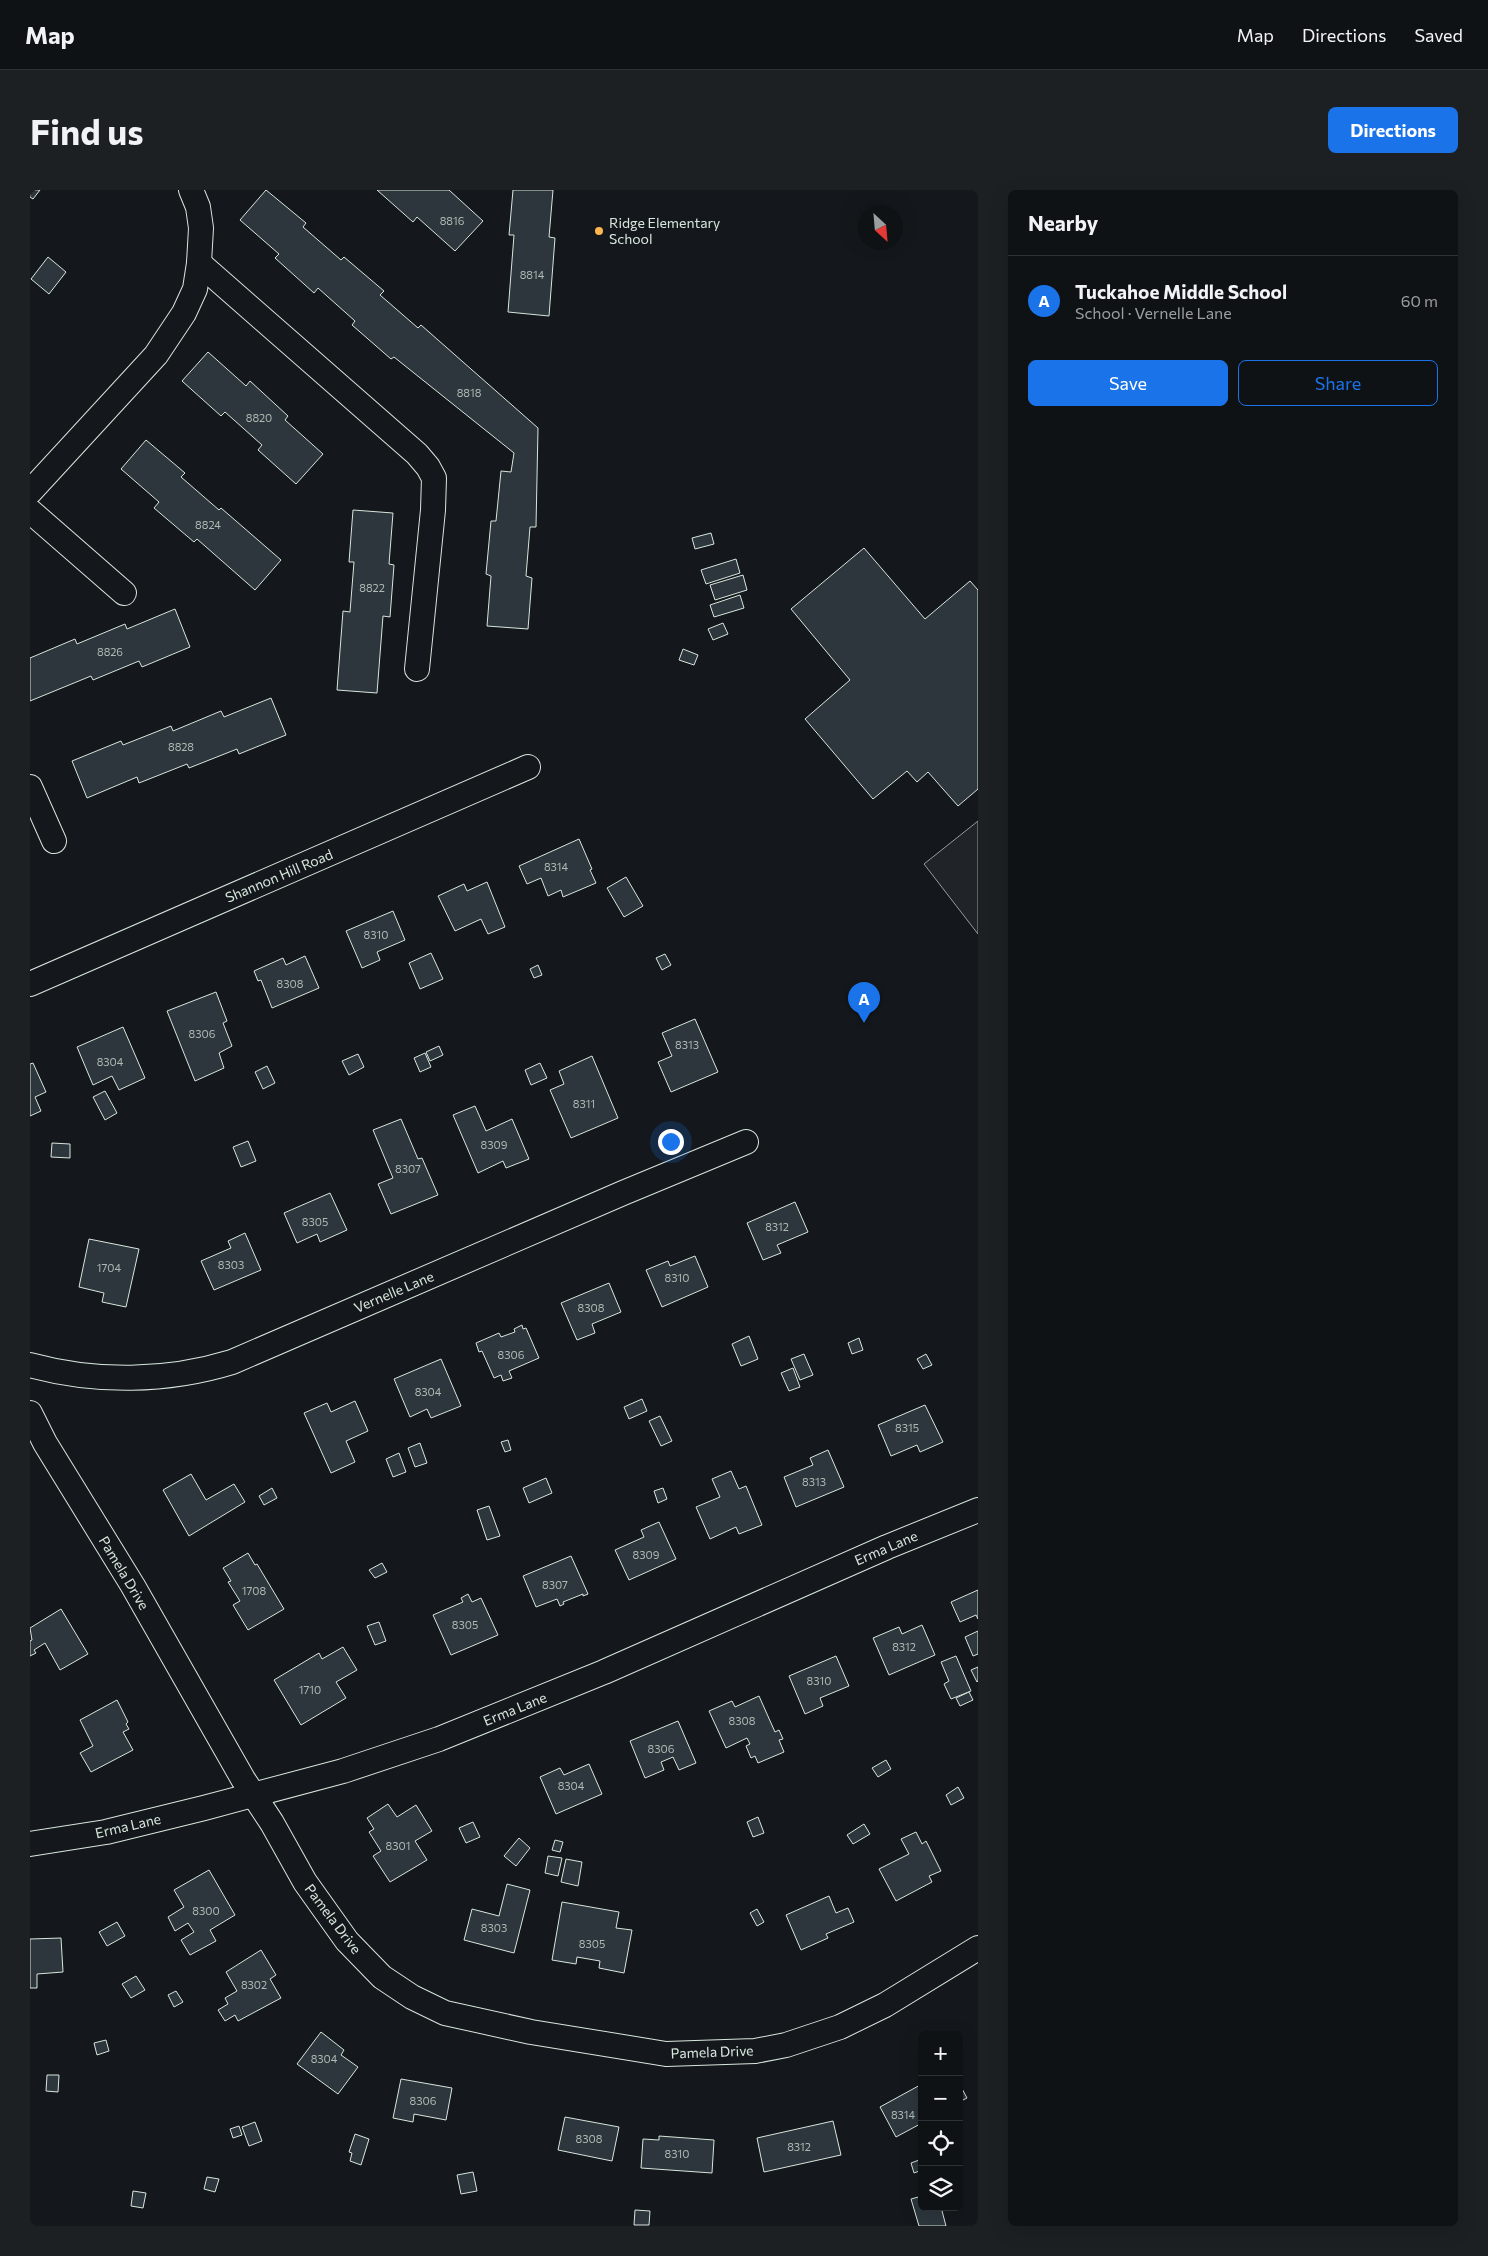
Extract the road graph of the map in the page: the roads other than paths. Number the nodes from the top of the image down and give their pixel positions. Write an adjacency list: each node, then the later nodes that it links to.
1 (191, 190): 2 (street)
2 (199, 263): 3 (street); 6 (street)
3 (30, 492)
4 (30, 511): 5 (street)
5 (124, 593)
6 (417, 668)
7 (528, 768): 10 (street, Shannon Hill Road)
8 (30, 787): 9 (street)
9 (54, 841)
10 (30, 984)
11 (746, 1142): 12 (street, Vernelle Lane)
12 (30, 1366)
13 (30, 1413): 15 (street, Pamela Drive)
14 (978, 1510): 15 (street, Erma Lane)
15 (253, 1794): 16 (street, Erma Lane); 17 (street, Pamela Drive)
16 (30, 1844)
17 (978, 1948)

